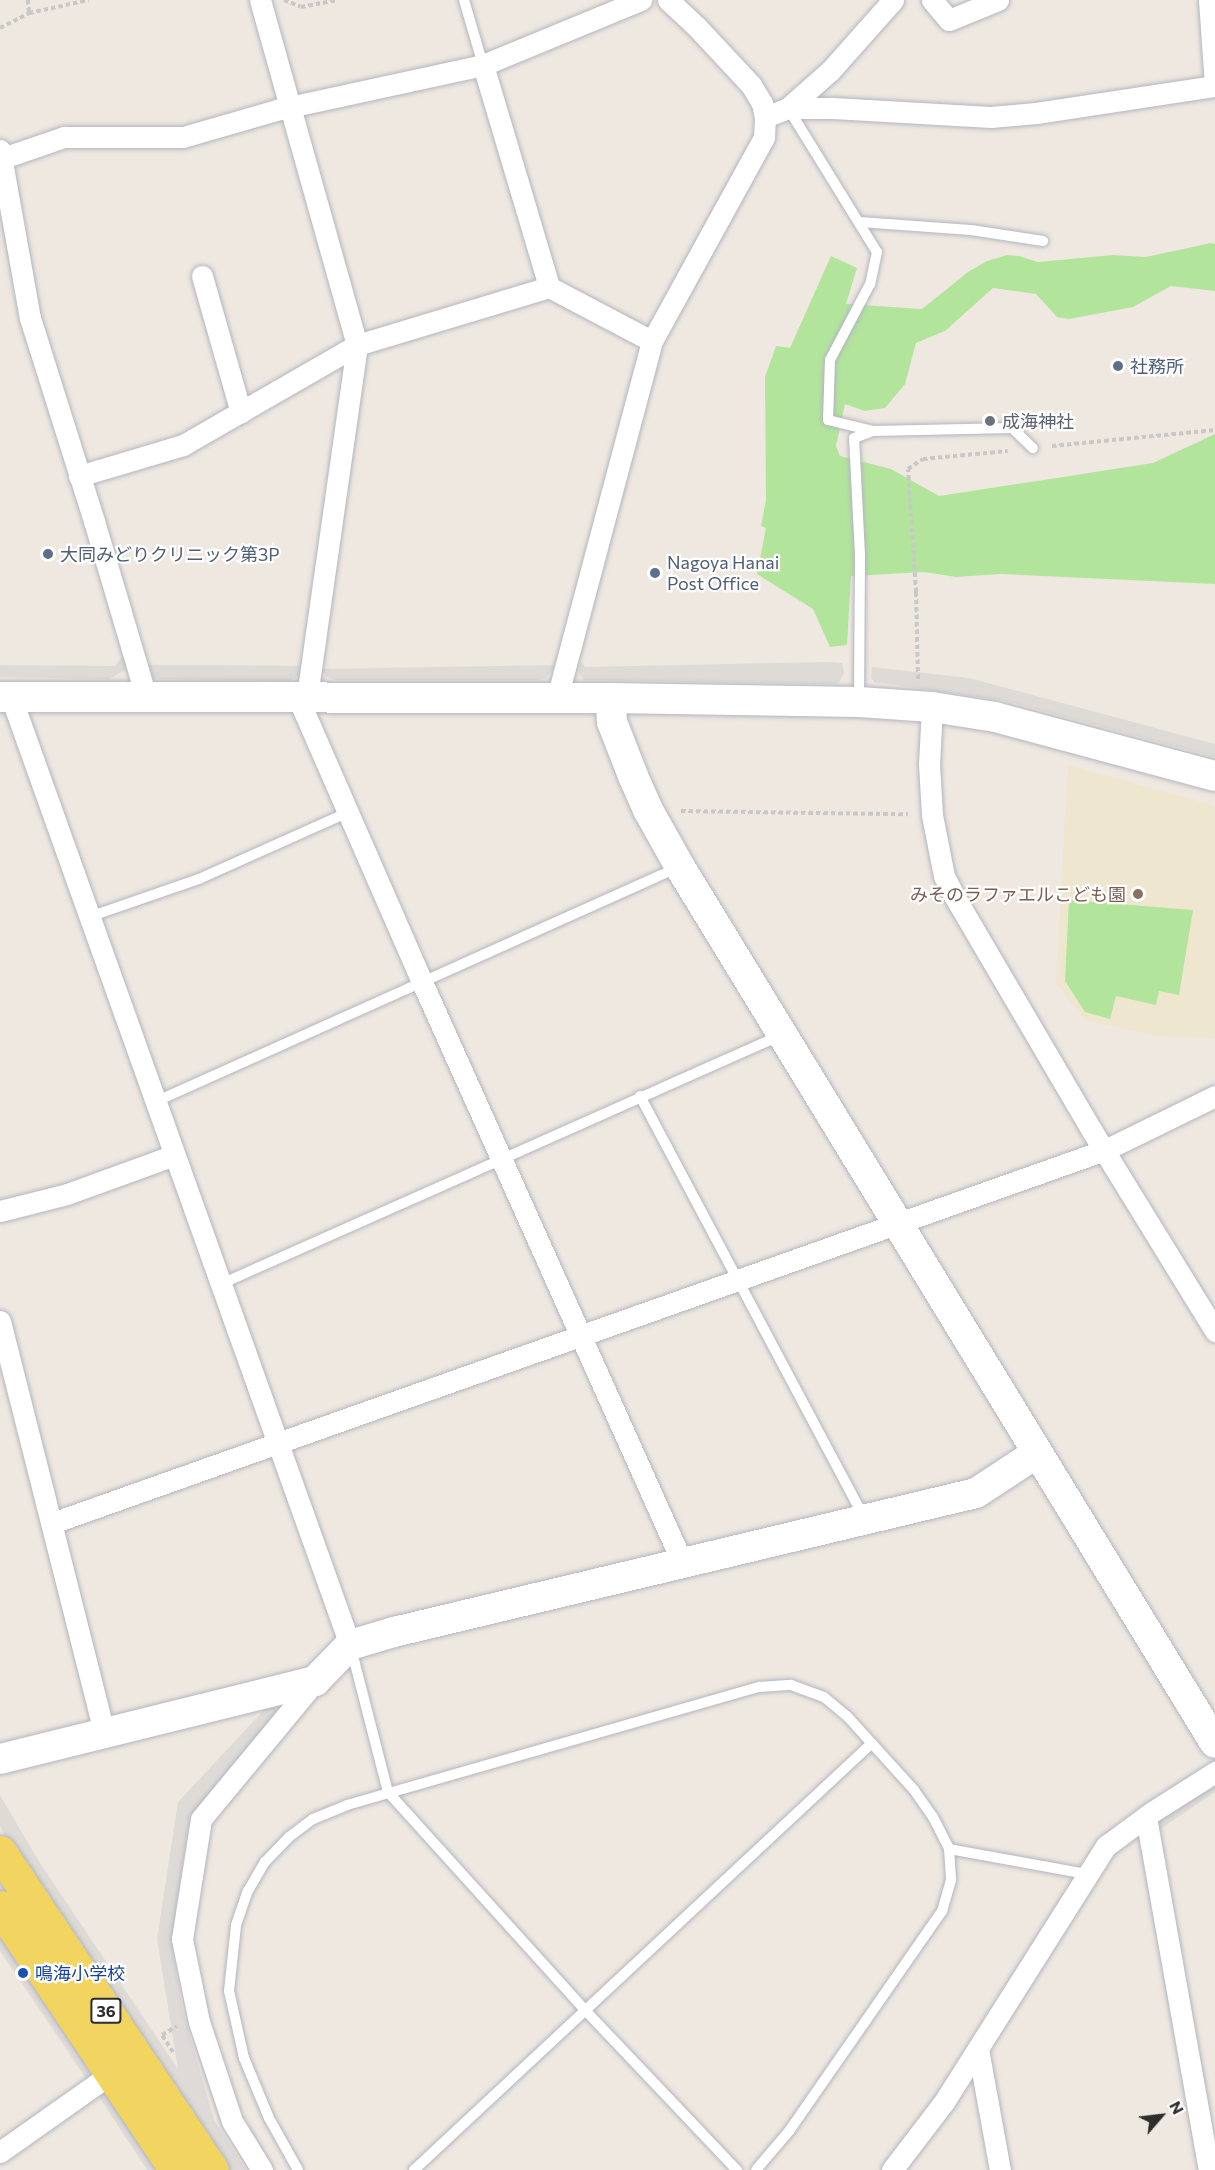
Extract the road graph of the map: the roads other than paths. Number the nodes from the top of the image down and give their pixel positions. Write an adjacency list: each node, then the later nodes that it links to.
1 (260, 0): 11 (street)
2 (464, 0): 9 (lane)
3 (641, 0): 9 (street)
4 (668, 0): 13 (street)
5 (893, 0): 12 (street)
6 (932, 0): 7 (street)
7 (998, 0)
8 (1209, 0): 10 (street)
9 (483, 65): 11 (street); 18 (street)
10 (1215, 86): 12 (street)
11 (289, 108): 14 (street); 20 (street)
12 (788, 108): 13 (street); 15 (lane)
13 (765, 117): 19 (street)
14 (1, 156): 24 (street)
15 (860, 222): 16 (lane); 22 (lane)
16 (1043, 241)
17 (202, 276): 21 (street)
18 (549, 287): 19 (street); 20 (street)
19 (652, 340): 28 (street)
20 (357, 345): 21 (street); 27 (street)
21 (241, 413): 24 (street)
22 (873, 431): 23 (lane); 30 (lane)
23 (1033, 448)
24 (79, 476): 26 (street)
25 (5, 697): 26 (street); 35 (street)
26 (146, 697): 27 (street)
27 (303, 698): 28 (street); 33 (street)
28 (557, 698): 29 (street)
29 (611, 698): 30 (street); 34 (street)
30 (860, 702): 31 (street)
31 (932, 707): 32 (street); 41 (street)
32 (1215, 776)
33 (349, 812): 35 (lane); 36 (street)
34 (680, 867): 36 (lane); 37 (street)
35 (89, 917): 40 (street)
36 (422, 982): 40 (lane); 43 (street)
37 (783, 1035): 38 (lane); 45 (street)
38 (640, 1096): 43 (lane); 46 (lane)
39 (1215, 1096): 41 (street)
40 (157, 1101): 42 (street)
41 (1105, 1150): 45 (street); 49 (street)
42 (174, 1155): 44 (street); 47 (street)
43 (500, 1158): 47 (lane); 50 (street)
44 (0, 1211)
45 (896, 1225): 46 (street); 52 (street)
46 (740, 1279): 50 (street); 53 (lane)
47 (220, 1284): 51 (street)
48 (0, 1321): 54 (street)
49 (1215, 1331)
50 (582, 1336): 51 (street); 55 (street)
51 (277, 1443): 54 (street); 56 (street)
52 (1037, 1453): 53 (street); 60 (street)
53 (865, 1518): 55 (street)
54 (52, 1523): 58 (street)
55 (683, 1564): 56 (street)
56 (350, 1645): 57 (street); 63 (lane)
57 (315, 1681): 58 (street); 75 (street)
58 (104, 1732): 61 (street)
59 (872, 1743): 63 (lane); 65 (lane); 69 (lane)
60 (1215, 1743)
61 (0, 1759)
62 (1215, 1772): 64 (street)
63 (388, 1792): 69 (lane); 76 (lane)
64 (1146, 1817): 67 (street); 82 (street)
65 (949, 1849): 67 (lane); 79 (lane)
66 (0, 1852): 74 (main road, 36)
67 (1086, 1874): 70 (street)
68 (0, 1906): 71 (main road, 36)
69 (585, 2010): 77 (lane); 78 (lane)
70 (978, 2049): 80 (street); 81 (street)
71 (112, 2073): 72 (street); 73 (main road, 36)
72 (0, 2151)
73 (176, 2170)
74 (212, 2170)
75 (262, 2170)
76 (298, 2170)
77 (414, 2170)
78 (737, 2170)
79 (756, 2170)
80 (892, 2170)
81 (1000, 2170)
82 (1209, 2170)

